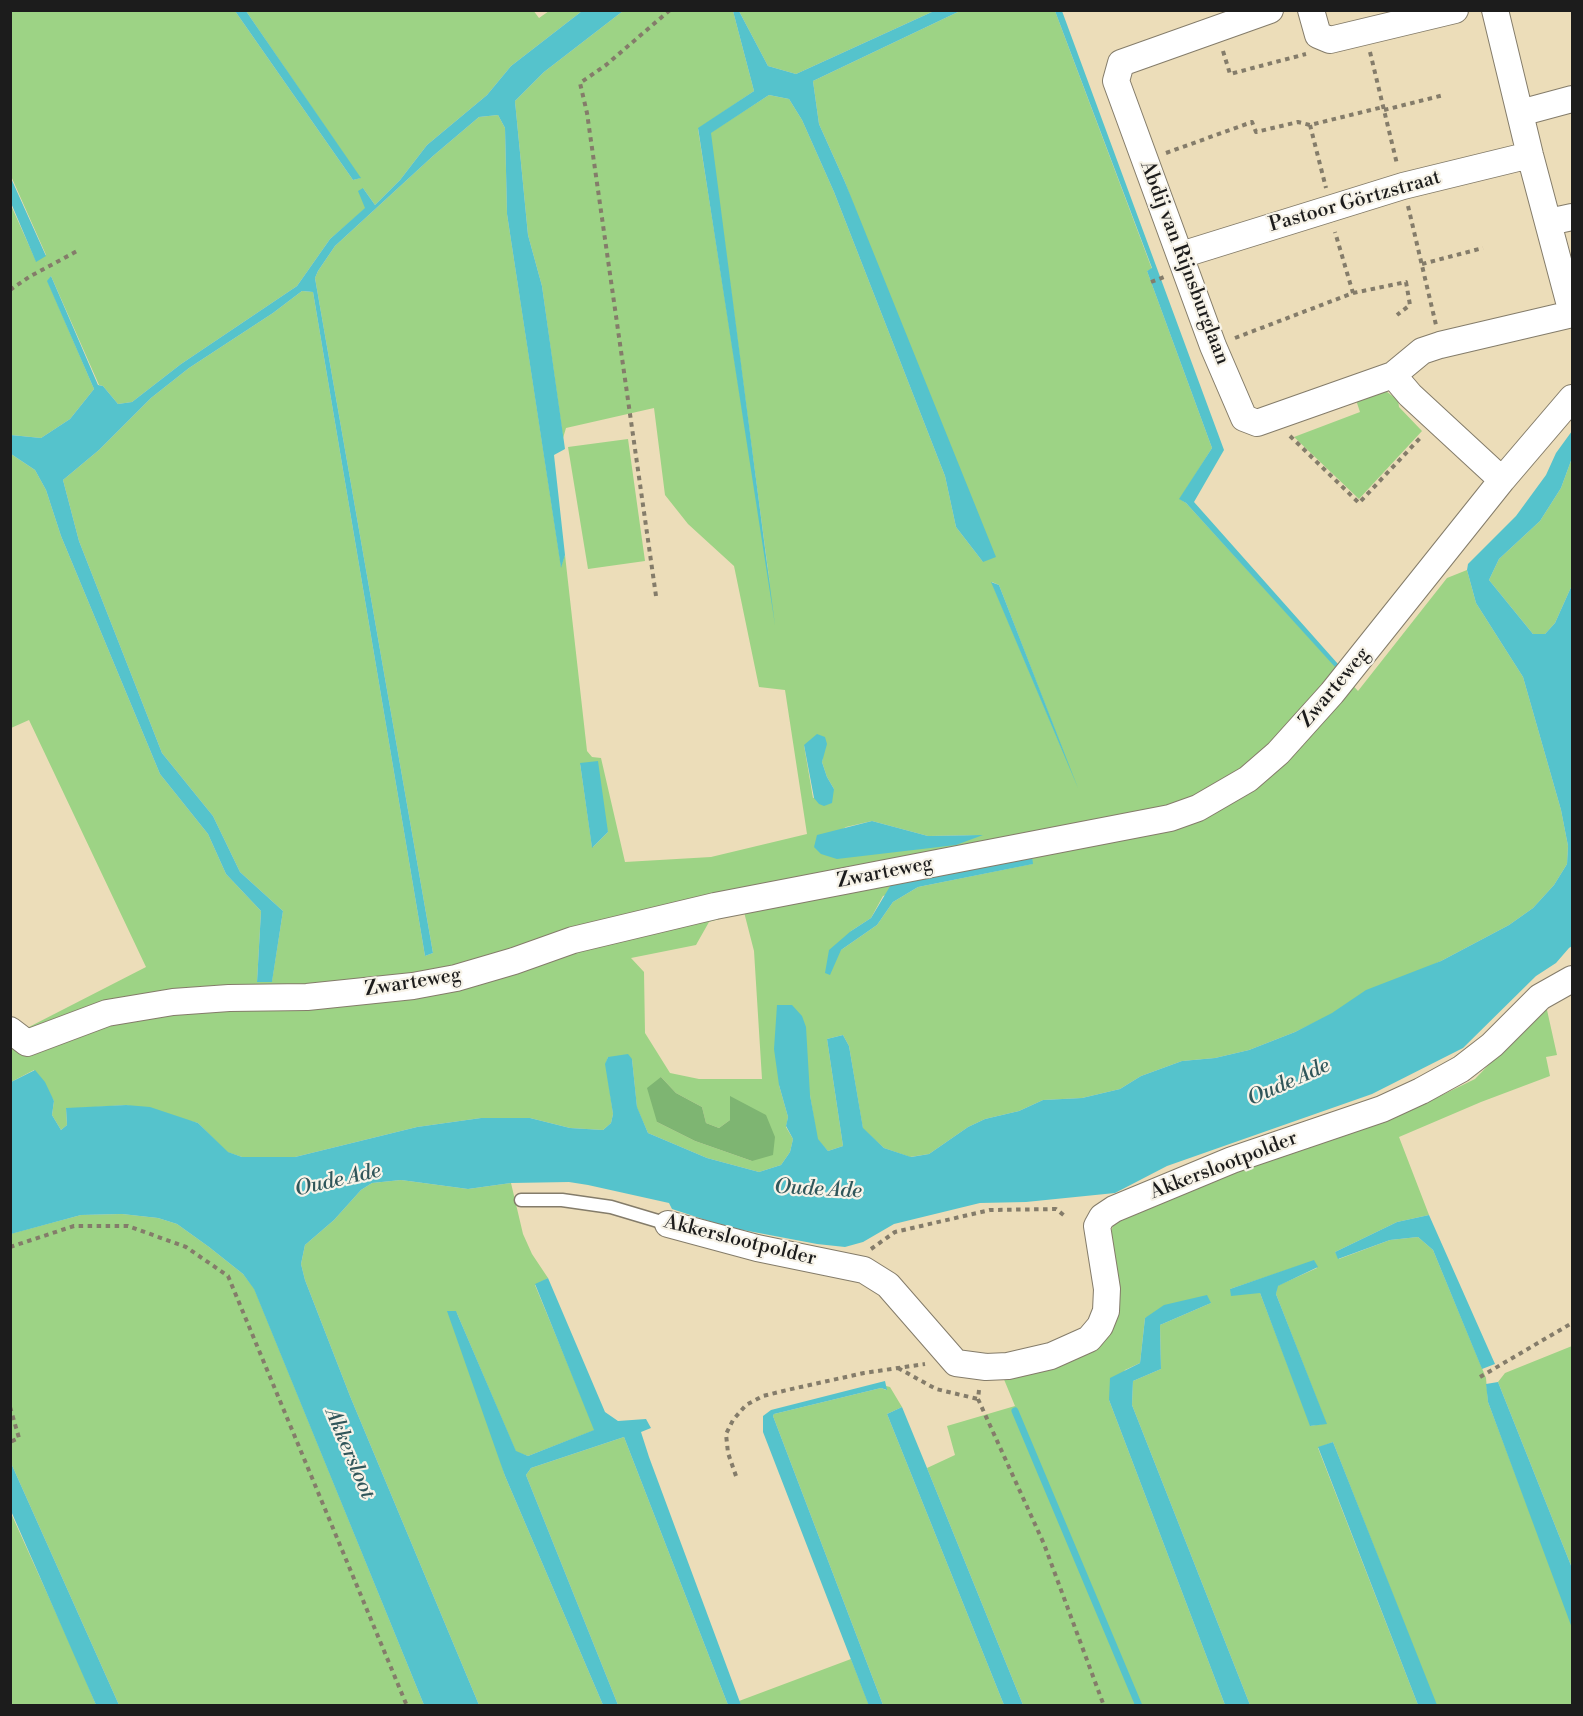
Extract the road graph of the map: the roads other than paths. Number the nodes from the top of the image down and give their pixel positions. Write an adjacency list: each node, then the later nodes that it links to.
1 (1270, 10): 9 (street, Abdij van Rijnsburglaan)
2 (1311, 10): 4 (street)
3 (1495, 10): 6 (street)
4 (1440, 12)
5 (1572, 99): 6 (street)
6 (1520, 113): 7 (street)
7 (1530, 155): 8 (street); 9 (street, Pastoor Görtzstraat)
8 (1560, 220): 10 (street)
9 (1181, 255): 11 (street, Abdij van Rijnsburglaan)
10 (1572, 314): 11 (street, Abdij van Rijnsburglaan)
11 (1393, 375): 13 (street)
12 (1572, 398): 13 (street, Zwarteweg)
13 (1502, 480): 15 (street, Zwarteweg)
14 (1572, 979): 17 (street, Akkerslootpolder)
15 (16, 1043)
16 (521, 1200): 17 (lane, Akkerslootpolder)
17 (668, 1224)

